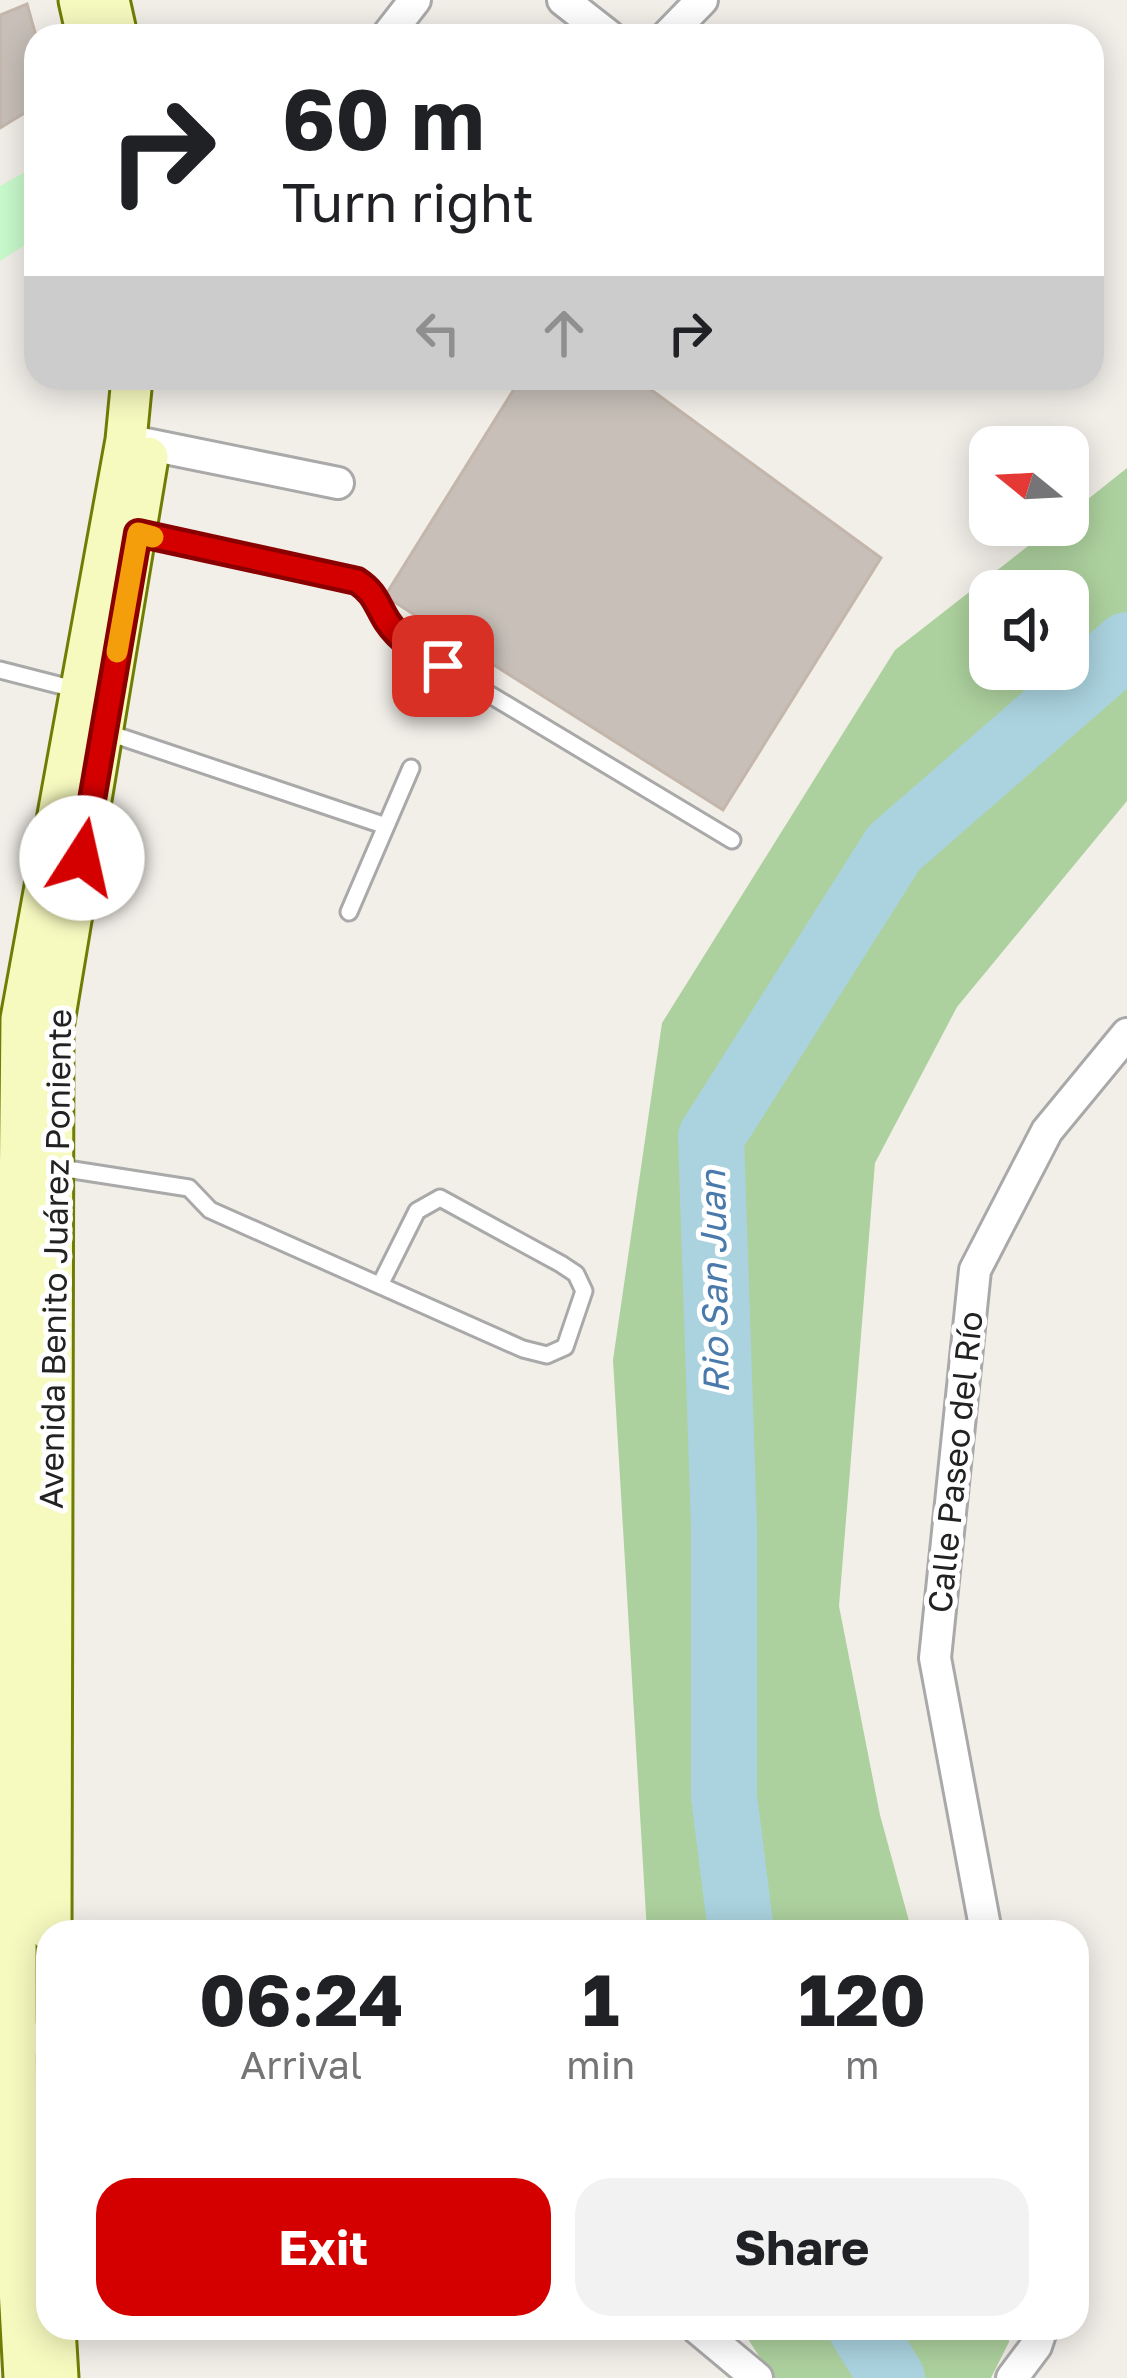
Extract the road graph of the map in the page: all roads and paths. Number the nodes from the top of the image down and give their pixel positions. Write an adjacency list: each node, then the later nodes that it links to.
1 (415, 0): 4 (street)
2 (563, 0): 5 (street)
3 (702, 0): 6 (street)
4 (396, 24)
5 (594, 24)
6 (679, 24)
7 (133, 390): 9 (main road, Avenida Benito Juárez Poniente)
8 (153, 390): 9 (main road, Avenida Benito Juárez Poniente)
9 (138, 442): 10 (street); 11 (main road, Avenida Benito Juárez Poniente)
10 (338, 483)
11 (124, 531): 13 (main road, Avenida Benito Juárez Poniente); 16 (lane)
12 (0, 670): 13 (lane)
13 (92, 711): 15 (lane); 18 (main road, Avenida Benito Juárez Poniente)
14 (411, 768): 15 (lane)
15 (386, 826): 17 (lane)
16 (732, 840)
17 (349, 912)
18 (25, 1016): 20 (main road, Avenida Benito Juárez Poniente)
19 (1127, 1034): 23 (street, Calle Paseo del Río)
20 (35, 1167): 21 (lane); 22 (main road, Avenida Benito Juárez Poniente); 24 (main road, Avenida Benito Juárez Poniente)
21 (380, 1286): 21 (lane)
22 (50, 1920)
23 (984, 1920)
24 (33, 2038): 25 (main road, Avenida Benito Juárez Poniente)
25 (22, 2254): 29 (main road, Avenida Benito Juárez Poniente)
26 (56, 2340): 30 (main road)
27 (712, 2340): 31 (street)
28 (1038, 2340): 32 (street)
29 (24, 2378)
30 (58, 2378)
31 (757, 2378)
32 (1012, 2378)

